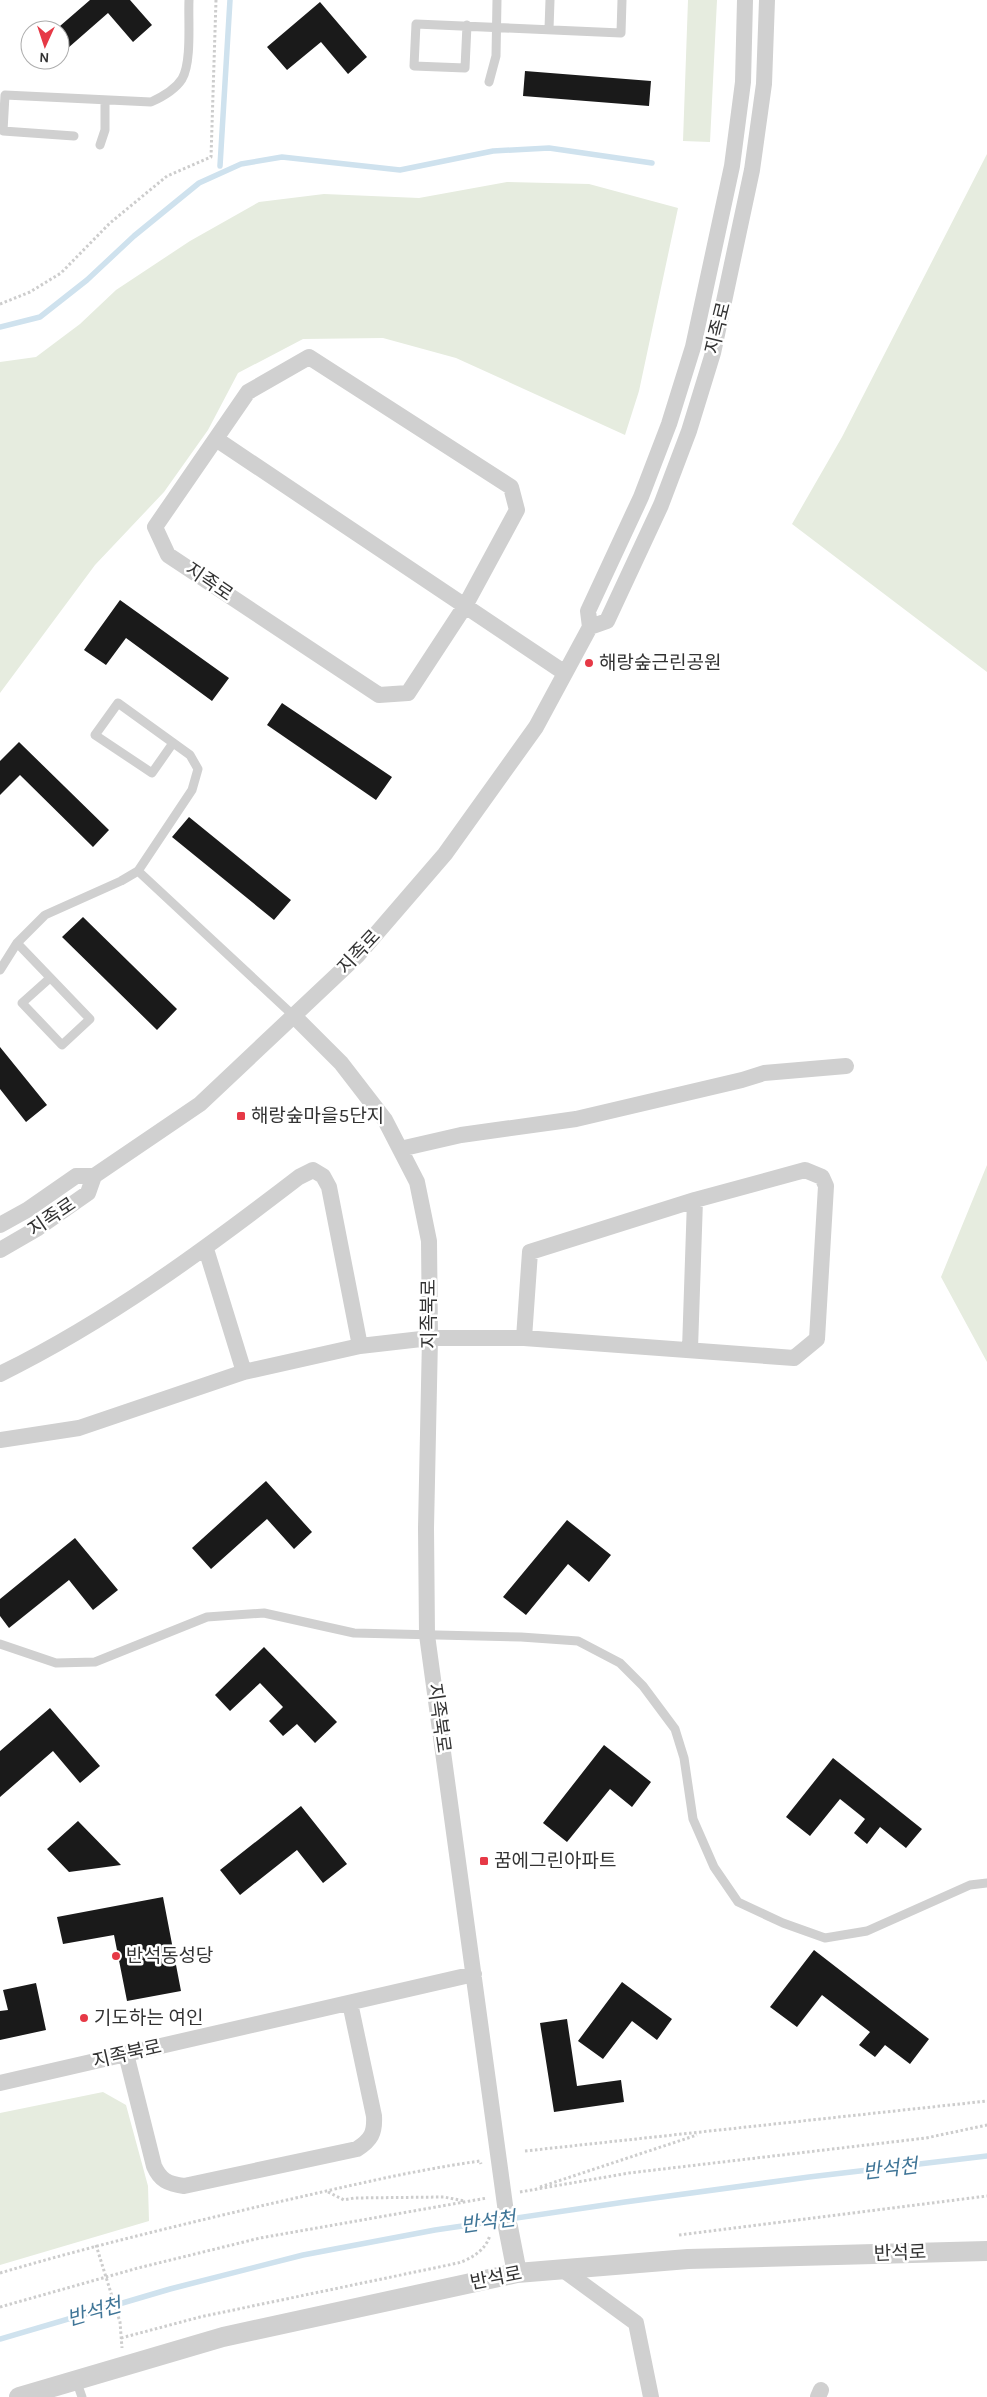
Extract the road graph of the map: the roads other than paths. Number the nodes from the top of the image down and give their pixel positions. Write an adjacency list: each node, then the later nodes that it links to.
1 (189, 0): 11 (lane)
2 (496, 0): 8 (lane)
3 (550, 0): 9 (lane)
4 (622, 0): 9 (lane)
5 (746, 0): 16 (street, 지족로)
6 (767, 0): 16 (street, 지족로)
7 (467, 25): 7 (lane); 8 (lane)
8 (496, 27): 9 (lane); 10 (lane)
9 (549, 29)
10 (489, 82)
11 (105, 100): 12 (lane); 13 (lane)
12 (74, 136)
13 (100, 146)
14 (216, 438): 15 (street); 15 (street, 지족로); 15 (street, 지족로)
15 (465, 606): 17 (street)
16 (590, 627): 17 (street, 지족로)
17 (565, 673): 23 (street, 지족로)
18 (173, 743): 18 (lane); 19 (lane)
19 (138, 870): 20 (lane); 23 (lane)
20 (17, 942): 21 (lane); 22 (lane)
21 (0, 970)
22 (50, 978): 22 (lane)
23 (295, 1017): 25 (street, 지족북로); 26 (street, 지족로)
24 (846, 1066): 25 (street)
25 (400, 1150): 31 (street, 지족북로)
26 (94, 1176): 28 (street, 지족로); 30 (street, 지족로)
27 (695, 1200): 32 (street); 34 (street); 34 (street)
28 (0, 1226)
29 (206, 1249): 33 (street); 35 (street); 36 (street)
30 (0, 1250)
31 (430, 1338): 32 (street); 33 (street); 38 (street, 지족북로)
32 (524, 1338): 34 (street)
33 (360, 1346): 35 (street)
34 (690, 1349)
35 (244, 1372): 37 (street)
36 (0, 1374)
37 (0, 1440)
38 (427, 1635): 39 (lane); 40 (lane); 41 (street, 지족북로)
39 (0, 1644)
40 (987, 1883)
41 (474, 1974): 42 (street, 지족북로); 45 (street)
42 (350, 2003): 43 (street, 지족북로); 43 (street)
43 (126, 2054): 44 (street, 지족북로)
44 (0, 2083)
45 (499, 2229): 48 (street)
46 (987, 2251): 47 (street, 반석로)
47 (562, 2269): 48 (street, 반석로); 51 (street)
48 (517, 2273): 49 (street, 반석로)
49 (79, 2389): 50 (street, 반석로)
50 (18, 2397)
51 (650, 2397)

